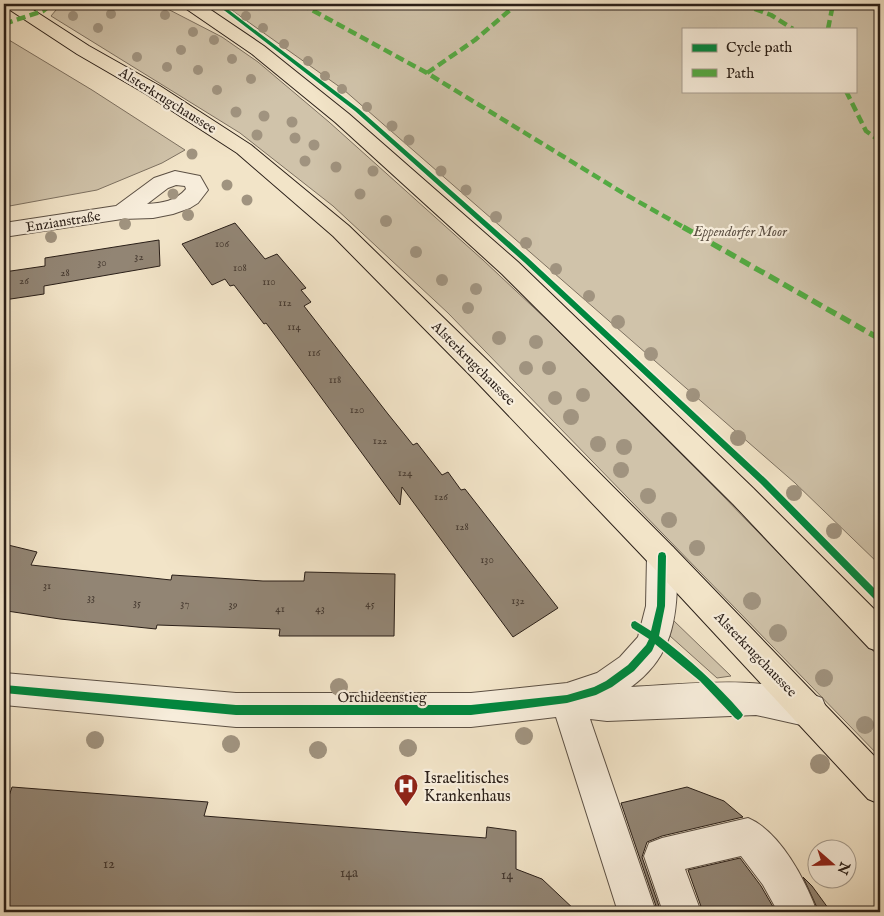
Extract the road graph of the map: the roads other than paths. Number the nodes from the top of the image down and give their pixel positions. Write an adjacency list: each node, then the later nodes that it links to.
1 (13, 4): 5 (main road, Alsterkrugchaussee)
2 (191, 4): 6 (main road)
3 (122, 212): 4 (street, Enzianstraße)
4 (4, 230)
5 (662, 556): 8 (street, Orchideenstieg); 9 (main road, Alsterkrugchaussee)
6 (880, 637)
7 (4, 689): 8 (street, Orchideenstieg)
8 (567, 699): 9 (street, Orchideenstieg); 11 (street)
9 (810, 710): 10 (main road, Alsterkrugchaussee)
10 (880, 787)
11 (637, 912)
12 (682, 912): 13 (street)
13 (798, 912)

